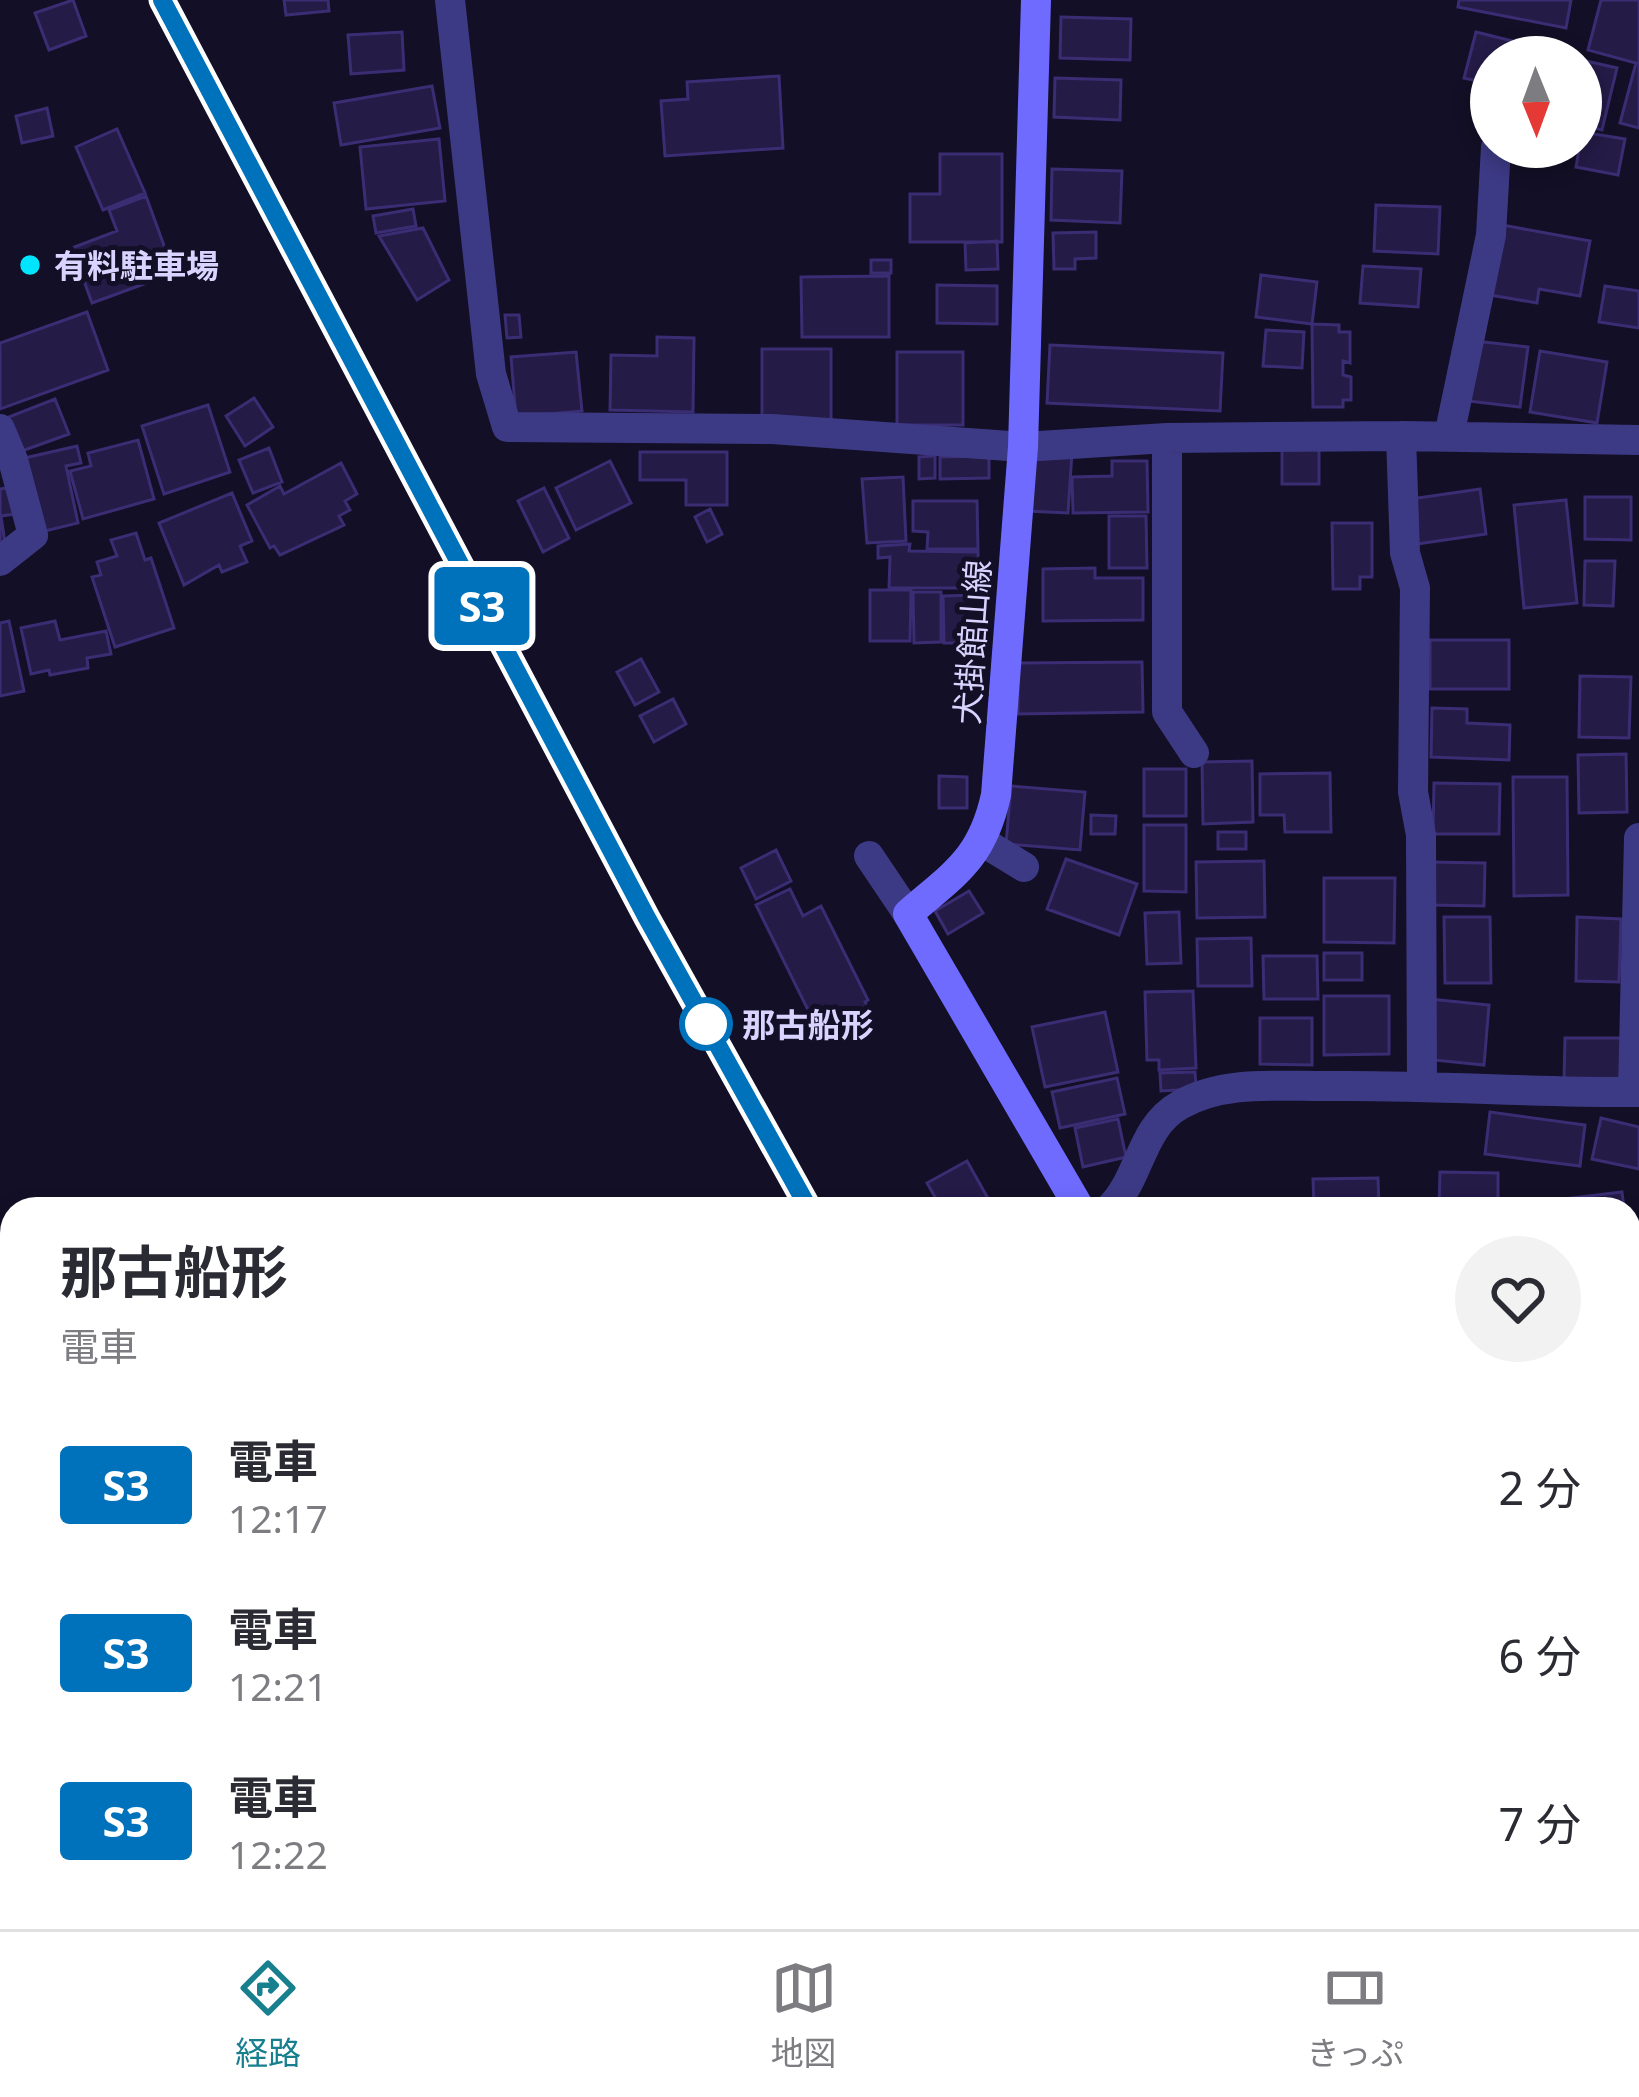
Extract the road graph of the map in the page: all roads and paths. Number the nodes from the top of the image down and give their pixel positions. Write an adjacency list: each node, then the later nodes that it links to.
1 (450, 0): 9 (street)
2 (1036, 0): 9 (main road, 犬掛館山線)
3 (1495, 168): 6 (street)
4 (0, 429): 10 (street)
5 (1401, 436): 6 (street); 7 (street); 17 (street)
6 (1449, 436): 8 (street)
7 (1167, 438): 9 (street); 11 (street)
8 (1639, 440)
9 (1023, 447): 13 (main road, 犬掛館山線)
10 (0, 560)
11 (1194, 753)
12 (1639, 838): 18 (street)
13 (983, 842): 15 (street); 16 (main road)
14 (869, 856): 16 (street)
15 (1024, 867)
16 (908, 914): 19 (main road)
17 (1422, 1085): 18 (street); 20 (street)
18 (1636, 1092)
19 (1073, 1197)
20 (1121, 1197)

